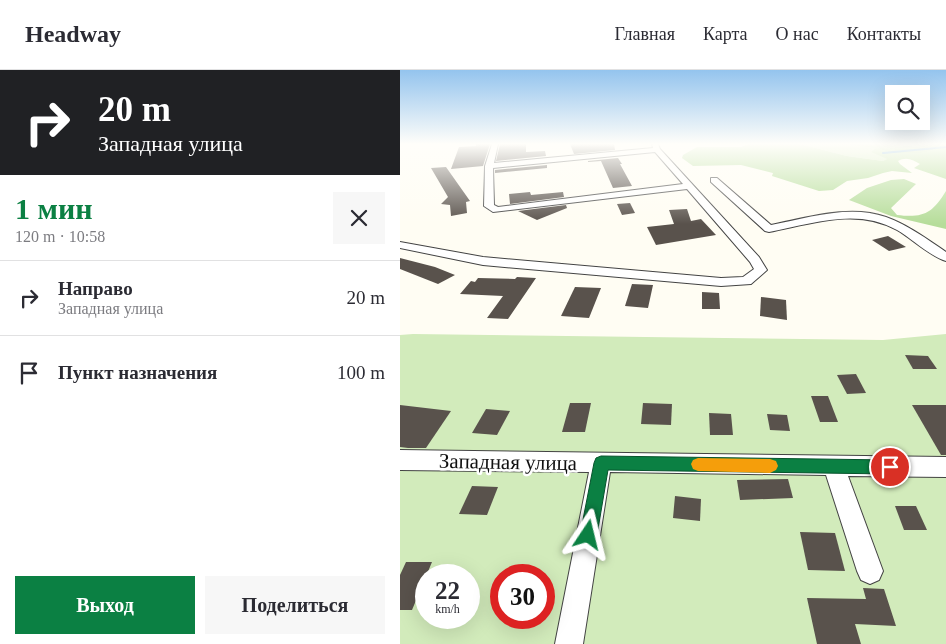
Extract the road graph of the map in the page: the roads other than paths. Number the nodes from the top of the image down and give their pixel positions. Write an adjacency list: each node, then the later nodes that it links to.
1 (489, 171): 4 (street)
2 (676, 171): 4 (street)
3 (714, 180): 6 (street)
4 (689, 186): 5 (street)
5 (400, 245)
6 (946, 256)
7 (400, 460): 8 (street, Западная улица)
8 (601, 463): 9 (street, Западная улица); 12 (street)
9 (834, 467): 10 (street, Западная улица); 11 (street)
10 (946, 467)
11 (870, 571)
12 (569, 644)

